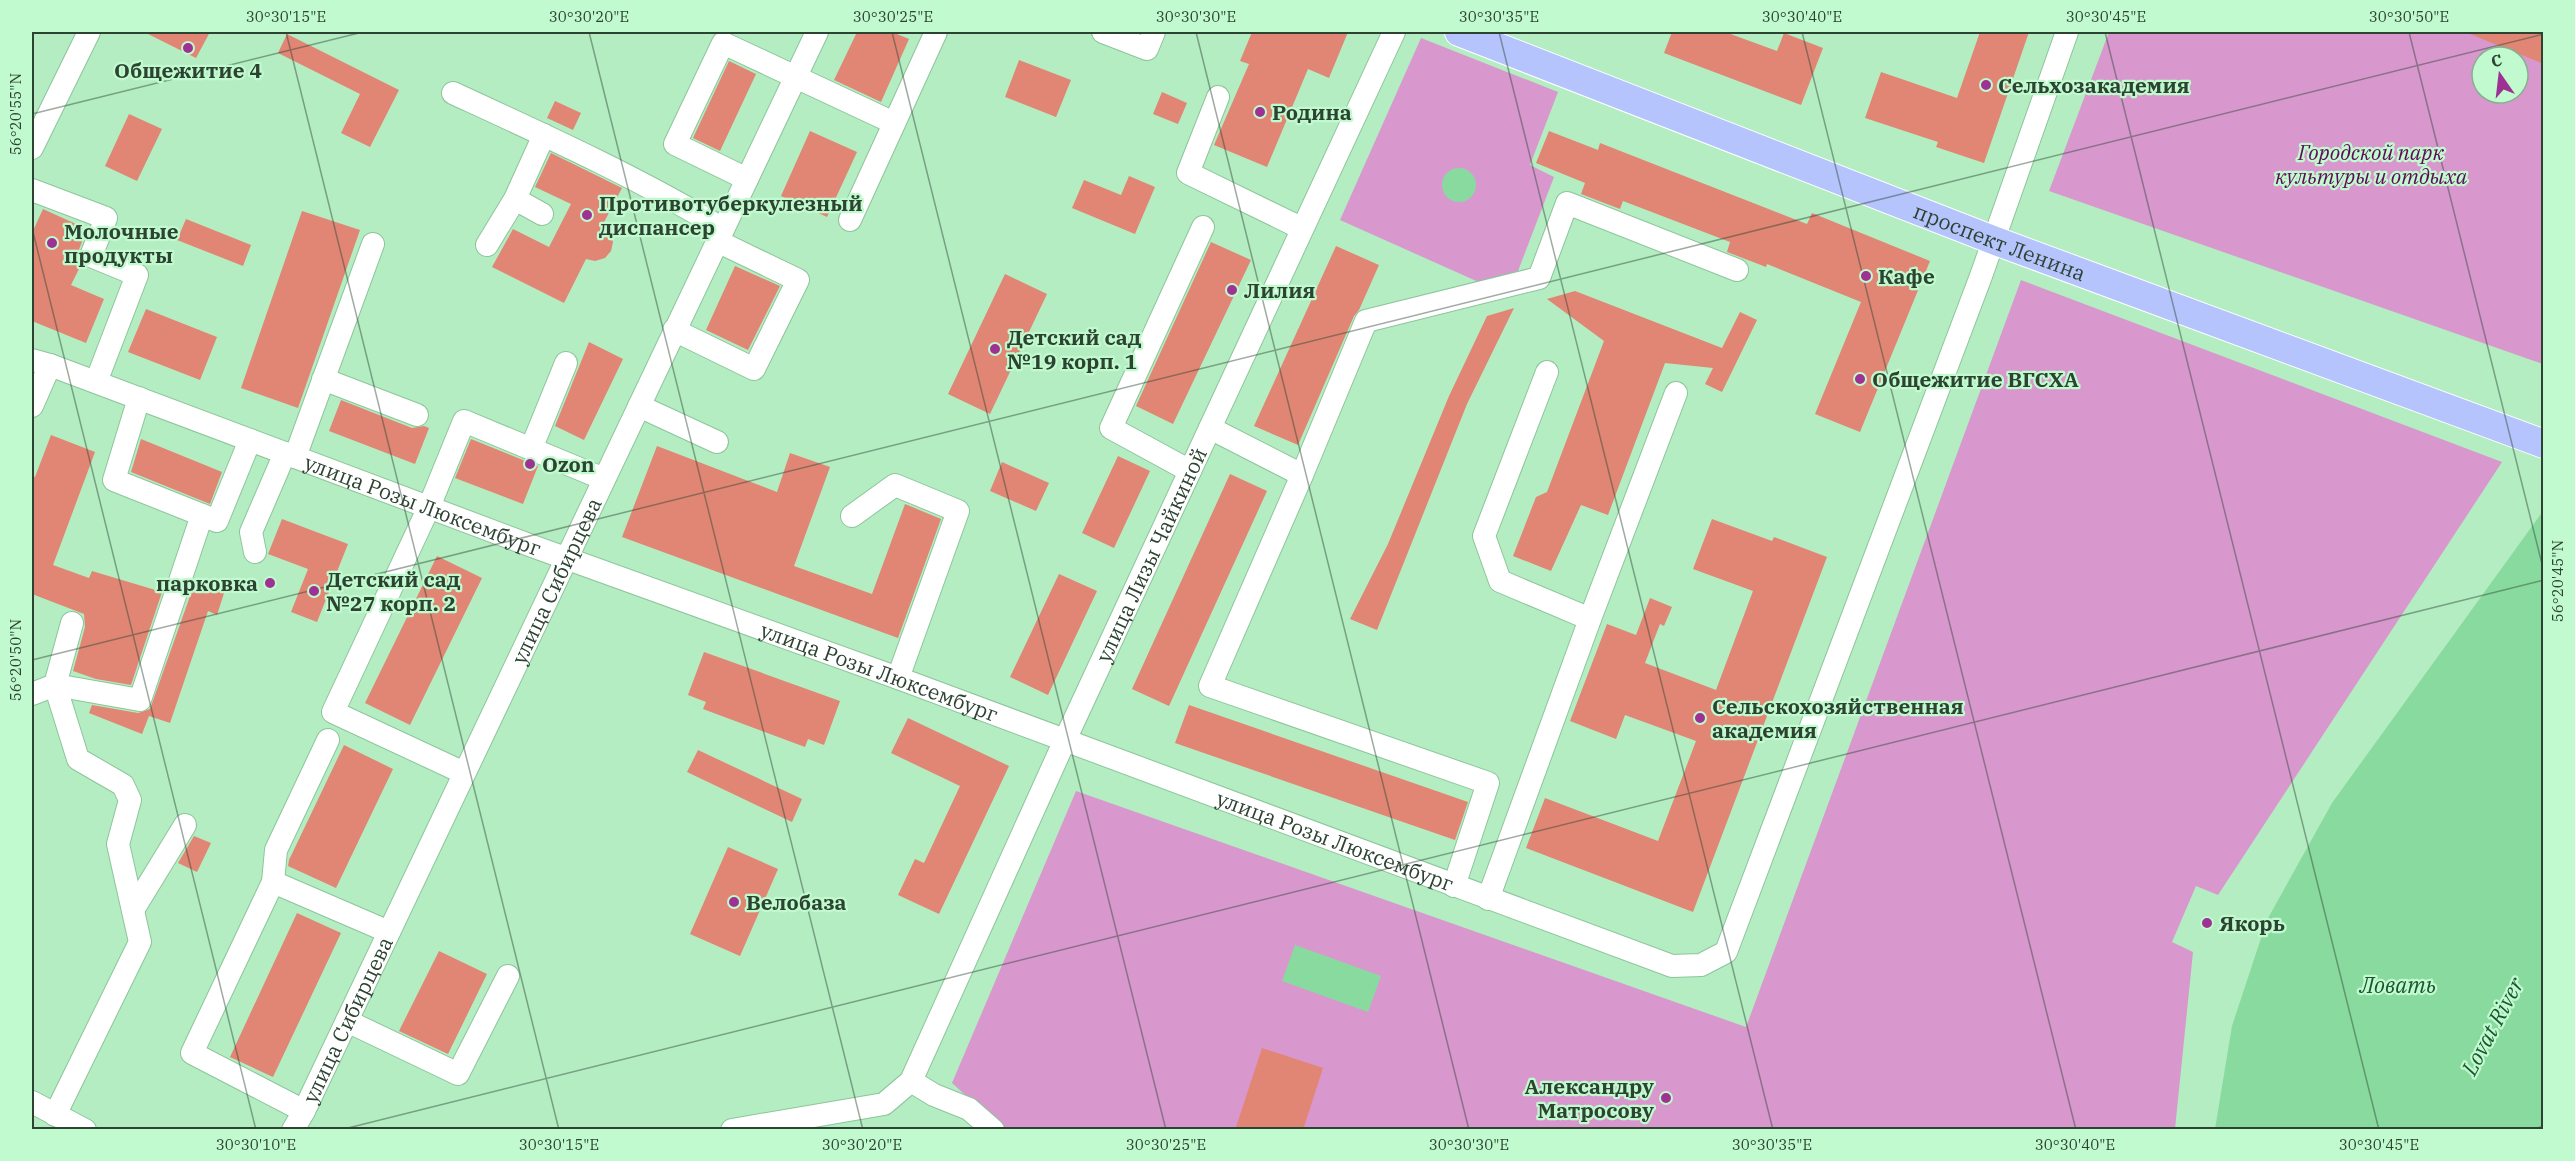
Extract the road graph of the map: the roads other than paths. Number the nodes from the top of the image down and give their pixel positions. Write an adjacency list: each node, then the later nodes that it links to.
1 (89, 32): 14 (street)
2 (936, 32): 12 (street)
3 (1103, 32): 4 (street)
4 (1154, 32)
5 (1394, 32): 21 (street, улица Лизы Чайкиной)
6 (1459, 32): 23 (main road, проспект Ленина)
7 (2067, 32): 23 (street)
8 (810, 34): 9 (street, улица Сибирцева)
9 (796, 77): 12 (street); 15 (street, улица Сибирцева); 15 (street)
10 (453, 93): 13 (street)
11 (1218, 97): 21 (street)
12 (894, 123): 19 (street)
13 (544, 135): 17 (street); 22 (street)
14 (32, 148)
15 (747, 179): 22 (street, улица Сибирцева)
16 (32, 190): 32 (street)
17 (515, 199): 18 (street); 25 (street)
18 (542, 214)
19 (850, 220)
20 (1203, 227): 44 (street)
21 (1302, 228): 38 (street, улица Лизы Чайкиной)
22 (720, 235): 27 (street, улица Сибирцева); 27 (street)
23 (1993, 240): 41 (main road, проспект Ленина); 63 (street, улица Розы Люксембург)
24 (373, 244): 31 (street)
25 (487, 245)
26 (1737, 270): 45 (street)
27 (674, 330): 36 (street, улица Сибирцева)
28 (41, 362): 32 (street, улица Розы Люксембург); 35 (street)
29 (566, 363): 42 (street)
30 (1547, 372): 52 (street)
31 (323, 379): 37 (street); 43 (street)
32 (96, 382): 34 (street, улица Розы Люксембург)
33 (1676, 393): 52 (street)
34 (140, 398): 39 (street, улица Розы Люксембург); 48 (street)
35 (32, 406)
36 (639, 406): 40 (street); 46 (street, улица Сибирцева)
37 (417, 415)
38 (1210, 428): 44 (street, улица Лизы Чайкиной); 45 (street)
39 (250, 440): 43 (street, улица Розы Люксембург); 48 (street)
40 (717, 442)
41 (2544, 444)
42 (531, 449): 46 (street); 47 (street)
43 (290, 455): 47 (street, улица Розы Люксембург); 50 (street)
44 (1190, 471): 58 (street, улица Лизы Чайкиной)
45 (1302, 475): 62 (street)
46 (604, 479): 51 (street, улица Сибирцева)
47 (429, 507): 51 (street, улица Розы Люксембург); 59 (street)
48 (202, 515): 55 (street)
49 (852, 516): 54 (street)
50 (255, 552)
51 (566, 559): 54 (street, улица Розы Люксембург); 59 (street, улица Сибирцева)
52 (1590, 619): 63 (street)
53 (72, 623): 55 (street)
54 (898, 678): 58 (street, улица Розы Люксембург)
55 (55, 685): 56 (street); 64 (street)
56 (32, 694)
57 (328, 740): 61 (street)
58 (1065, 740): 62 (street, улица Розы Люксембург); 68 (street, улица Лизы Чайкиной)
59 (464, 773): 65 (street, улица Сибирцева)
60 (185, 825): 64 (street)
61 (273, 882): 65 (street); 71 (street)
62 (1454, 886): 63 (street, улица Розы Люксембург)
63 (1488, 899)
64 (133, 910): 70 (street)
65 (389, 932): 67 (street, улица Сибирцева)
66 (508, 976): 67 (street)
67 (347, 1021): 71 (street, улица Сибирцева)
68 (911, 1081): 73 (street); 74 (street)
69 (32, 1102): 70 (street)
70 (55, 1115): 72 (street)
71 (298, 1120)
72 (85, 1130)
73 (732, 1130)
74 (993, 1130)

